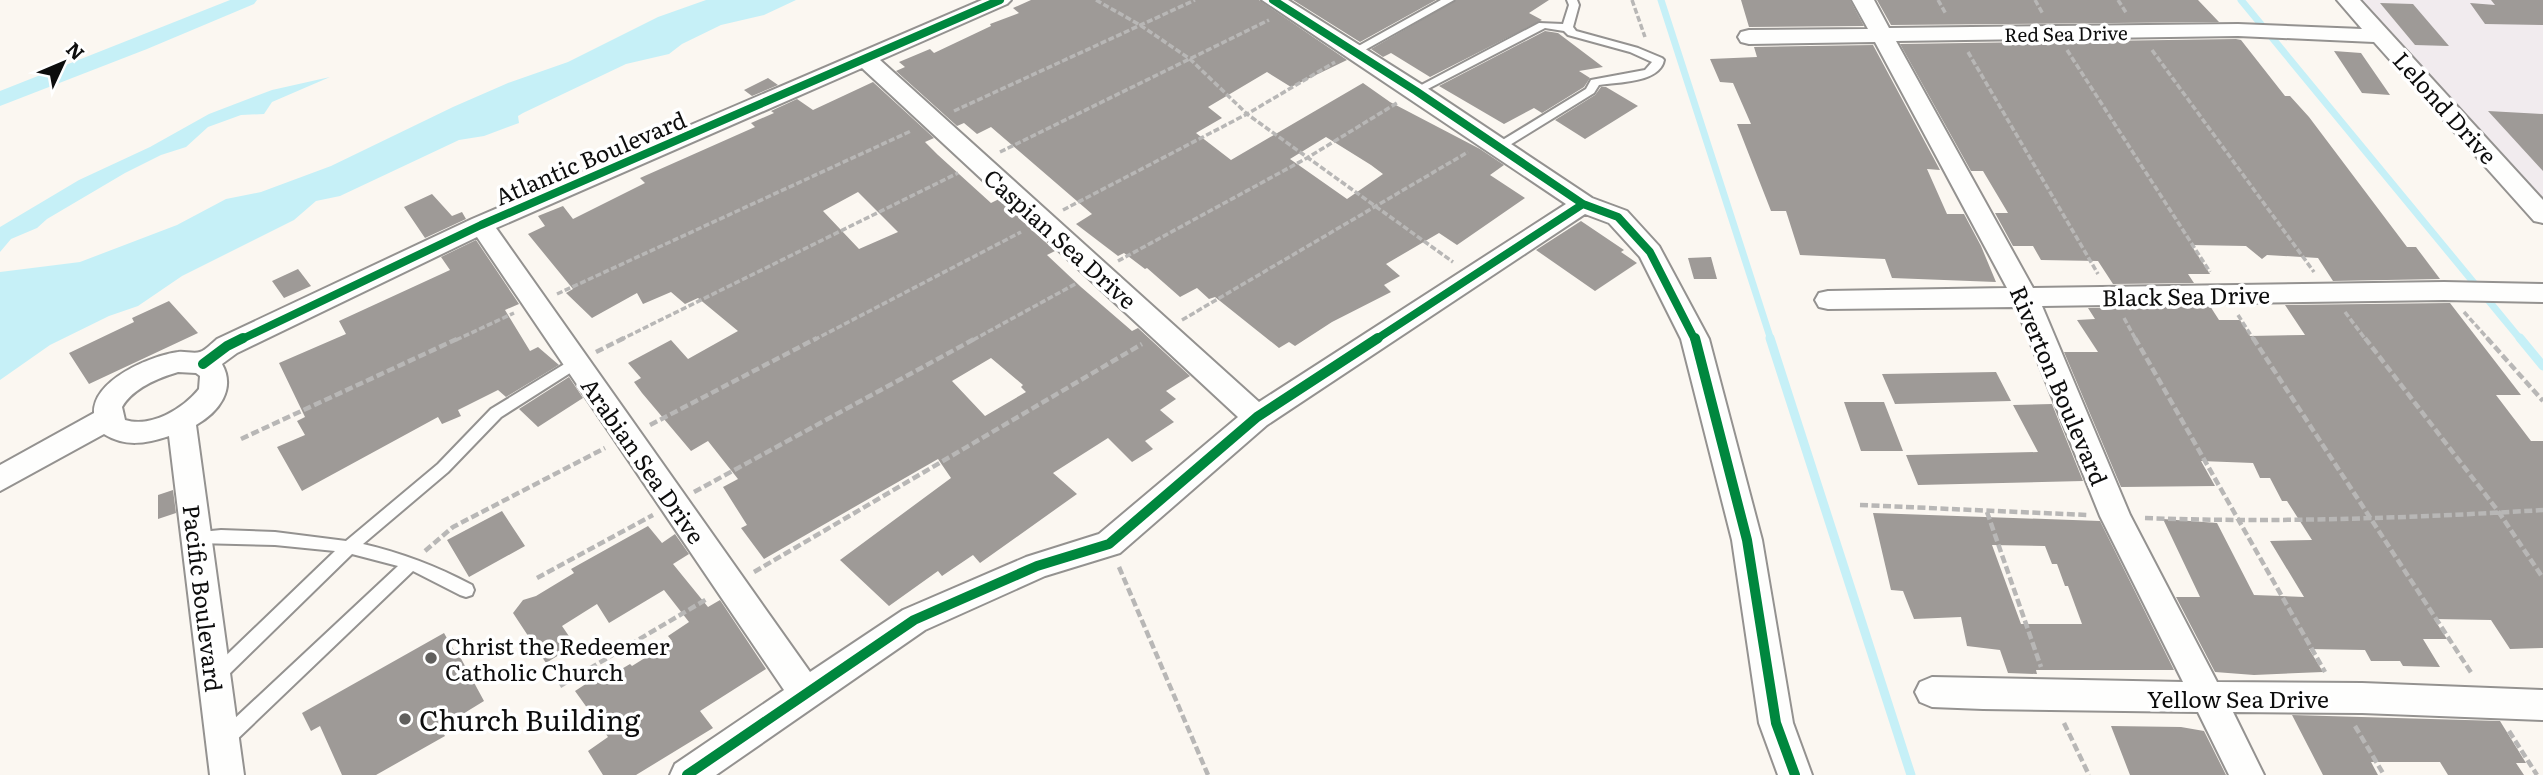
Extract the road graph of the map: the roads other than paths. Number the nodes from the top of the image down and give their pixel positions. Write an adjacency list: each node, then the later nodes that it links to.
1 (1000, 0): 12 (street, Atlantic Boulevard)
2 (1448, 0): 11 (lane)
3 (1572, 0): 7 (lane)
4 (1863, 0): 8 (street, Riverton Boulevard)
5 (2348, 0): 9 (street, Lelond Drive)
6 (1281, 5): 11 (street)
7 (1567, 28): 13 (lane); 14 (lane)
8 (1881, 36): 9 (street, Red Sea Drive); 10 (street, Red Sea Drive); 19 (street, Riverton Boulevard)
9 (2383, 36): 16 (street, Lelond Drive)
10 (1749, 37)
11 (1352, 53): 13 (street)
12 (865, 59): 17 (street, Atlantic Boulevard); 23 (street, Caspian Sea Drive)
13 (1416, 91): 14 (street)
14 (1493, 144): 15 (street)
15 (1583, 204): 23 (street); 39 (street)
16 (2543, 215)
17 (481, 225): 21 (street, Arabian Sea Drive); 22 (street, Atlantic Boulevard)
18 (2543, 293): 19 (street, Black Sea Drive)
19 (2025, 299): 20 (street, Black Sea Drive); 34 (street, Riverton Boulevard)
20 (1828, 300)
21 (576, 362): 28 (lane); 33 (street, Arabian Sea Drive)
22 (203, 364): 24 (street); 25 (street)
23 (1257, 416): 33 (street)
24 (108, 418): 25 (street); 26 (street)
25 (181, 421): 27 (street, Pacific Boulevard)
26 (0, 480)
27 (197, 537): 28 (lane); 31 (street, Pacific Boulevard)
28 (349, 549): 29 (lane); 31 (lane)
29 (411, 563): 30 (lane); 36 (lane)
30 (466, 590)
31 (215, 677): 36 (street, Pacific Boulevard)
32 (1932, 692): 34 (street, Yellow Sea Drive)
33 (807, 695): 38 (street)
34 (2208, 698): 35 (street, Yellow Sea Drive); 40 (street, Riverton Boulevard)
35 (2543, 705)
36 (223, 741): 37 (street, Pacific Boulevard)
37 (227, 775)
38 (687, 775)
39 (1795, 775)
40 (2247, 775)

